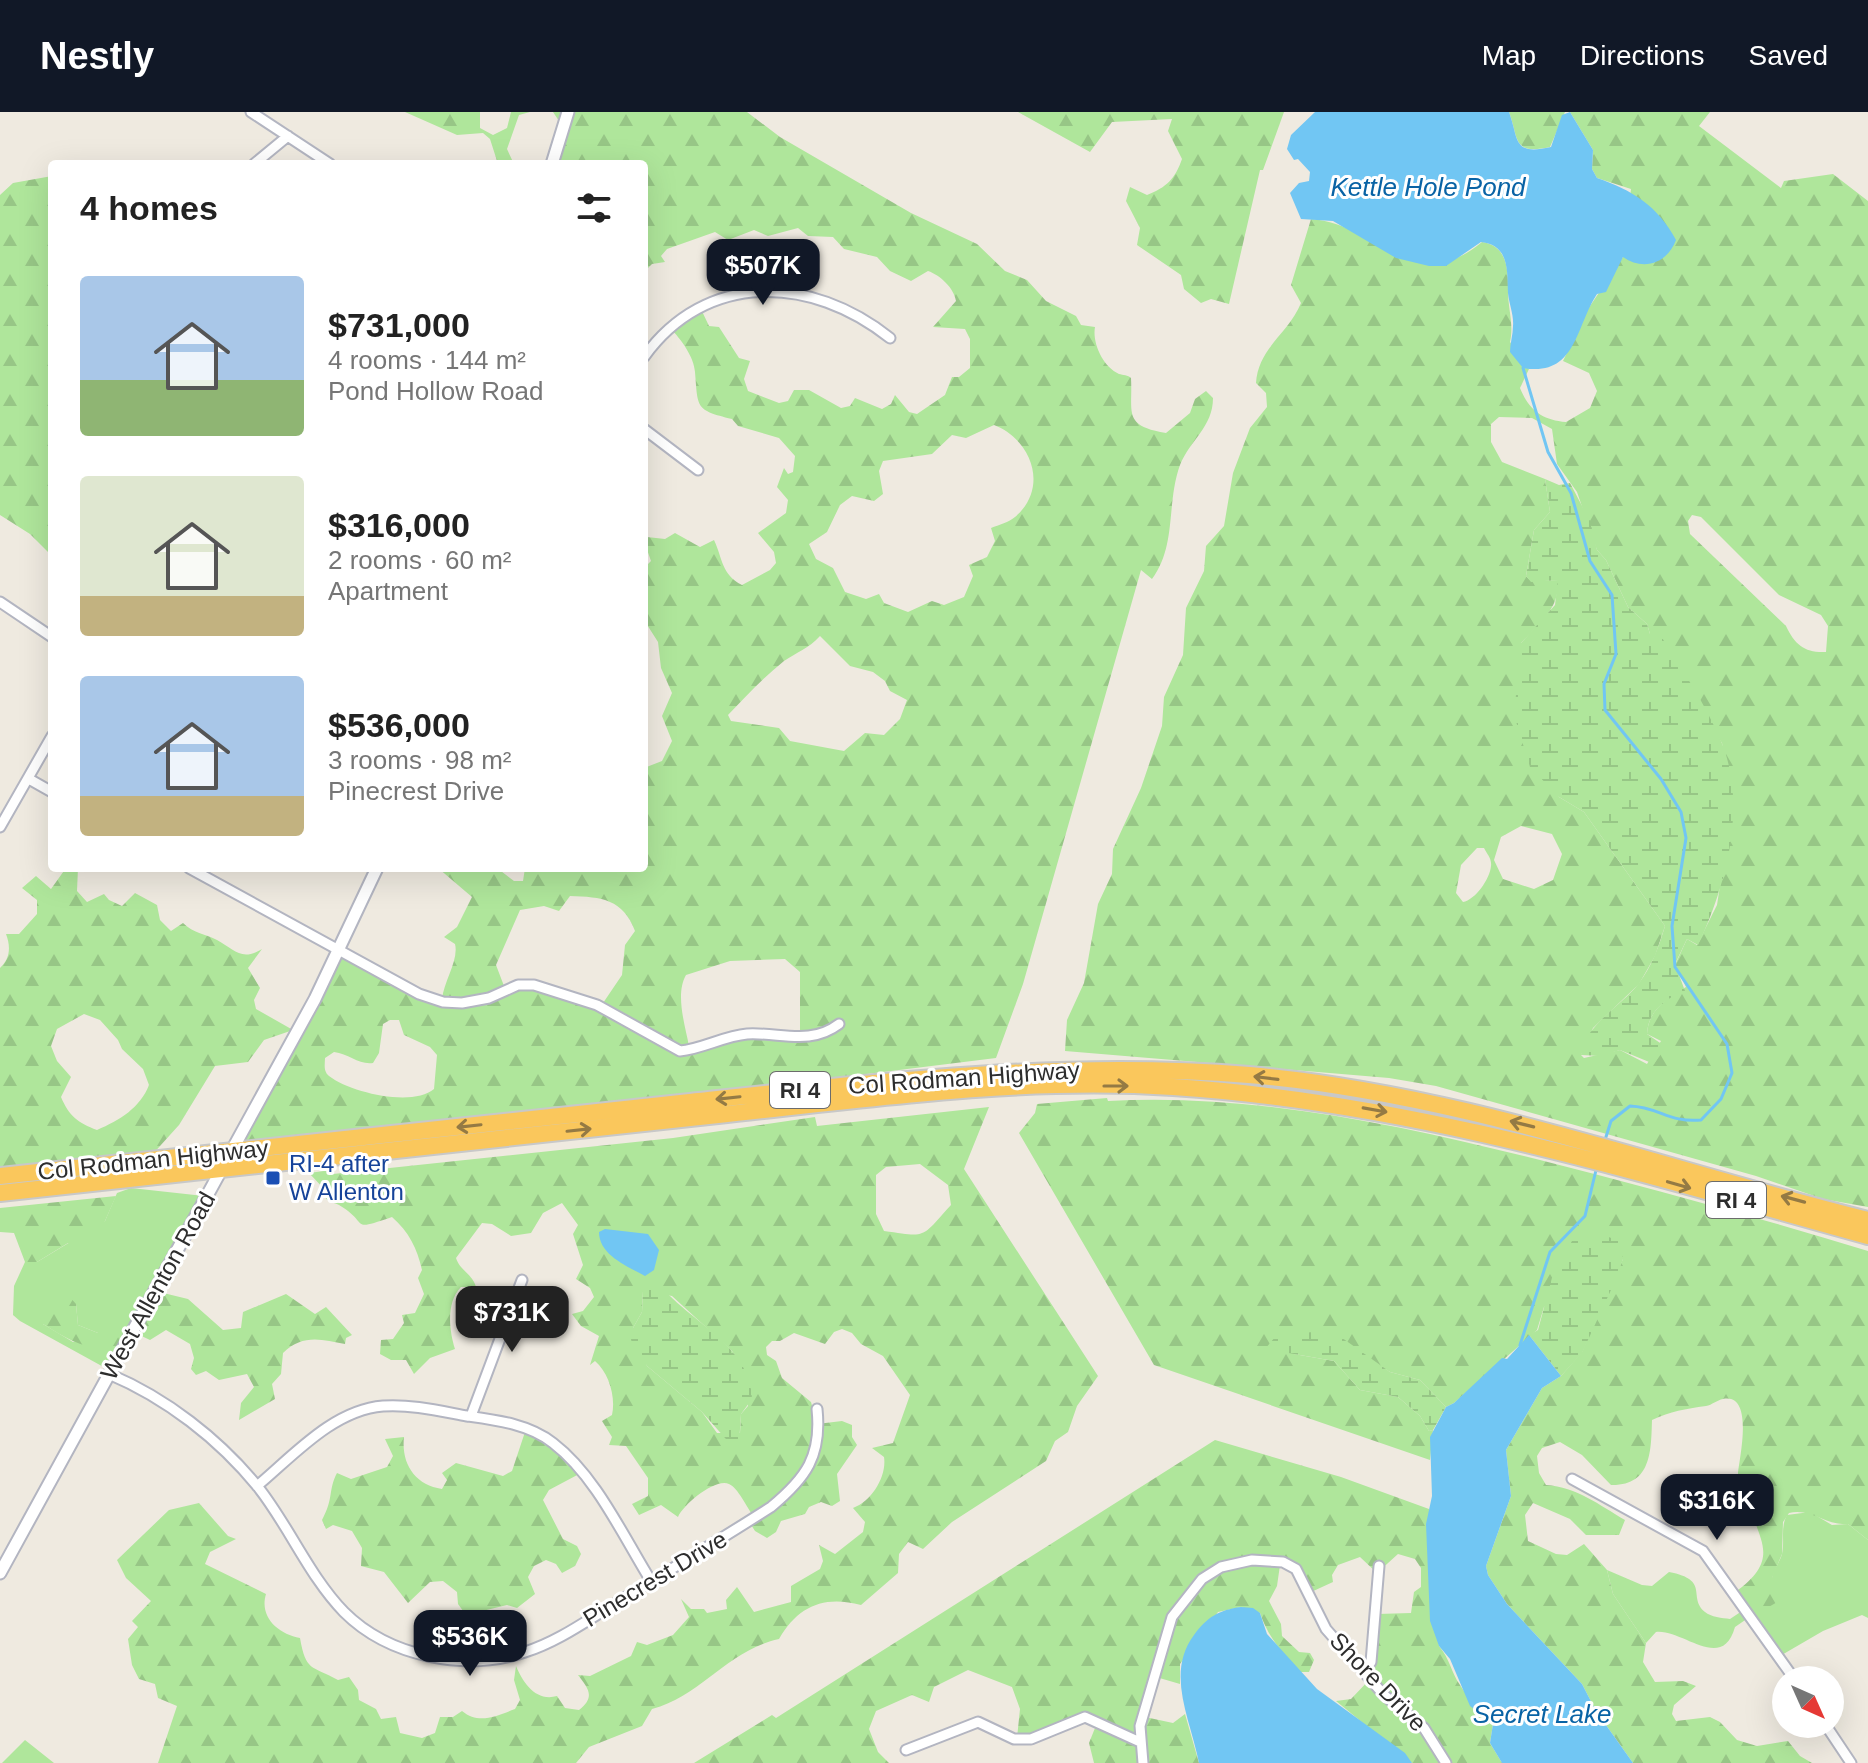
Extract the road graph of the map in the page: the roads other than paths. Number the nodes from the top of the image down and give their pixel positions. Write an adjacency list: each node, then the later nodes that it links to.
1 (251, 112): 3 (street)
2 (568, 112): 6 (street)
3 (288, 136): 4 (street); 5 (street)
4 (259, 160)
5 (324, 160)
6 (553, 160)
7 (890, 338): 8 (street)
8 (648, 352)
9 (648, 432): 10 (street)
10 (698, 470)
11 (0, 602): 12 (street)
12 (48, 634)
13 (48, 743): 14 (street)
14 (29, 779): 15 (street); 16 (street)
15 (48, 790)
16 (0, 827)
17 (196, 872): 19 (street)
18 (375, 872): 19 (street, West Allenton Road)
19 (338, 950): 20 (street); 21 (street, West Allenton Road)
20 (839, 1024)
21 (230, 1153): 22 (highway, Col Rodman Highway / RI 4, one-way to 21); 23 (street, West Allenton Road); 24 (highway, Col Rodman Highway / RI 4)
22 (1600, 1155): 23 (highway, Col Rodman Highway / RI 4, one-way to 22); 26 (highway, Col Rodman Highway / RI 4, one-way to 22); 27 (highway, Col Rodman Highway / RI 4, one-way to 27)
23 (220, 1171): 25 (highway, Col Rodman Highway / RI 4); 29 (street, West Allenton Road)
24 (0, 1176)
25 (0, 1193)
26 (1868, 1220)
27 (1868, 1236)
28 (522, 1280): 31 (street)
29 (109, 1374): 33 (street, Pinecrest Drive); 35 (street, West Allenton Road)
30 (817, 1409): 36 (street, Pinecrest Drive)
31 (471, 1416): 33 (street); 36 (street)
32 (1572, 1479): 37 (street)
33 (257, 1486): 36 (street, Pinecrest Drive)
34 (1379, 1566): 38 (street)
35 (0, 1573)
36 (651, 1581)
37 (1785, 1666)
38 (1364, 1671): 40 (street, Shore Drive); 43 (street, Shore Drive)
39 (1834, 1738): 44 (street)
40 (1140, 1742): 41 (street); 42 (street, Shore Drive)
41 (906, 1750)
42 (1143, 1763)
43 (1446, 1763)
44 (1851, 1763)

